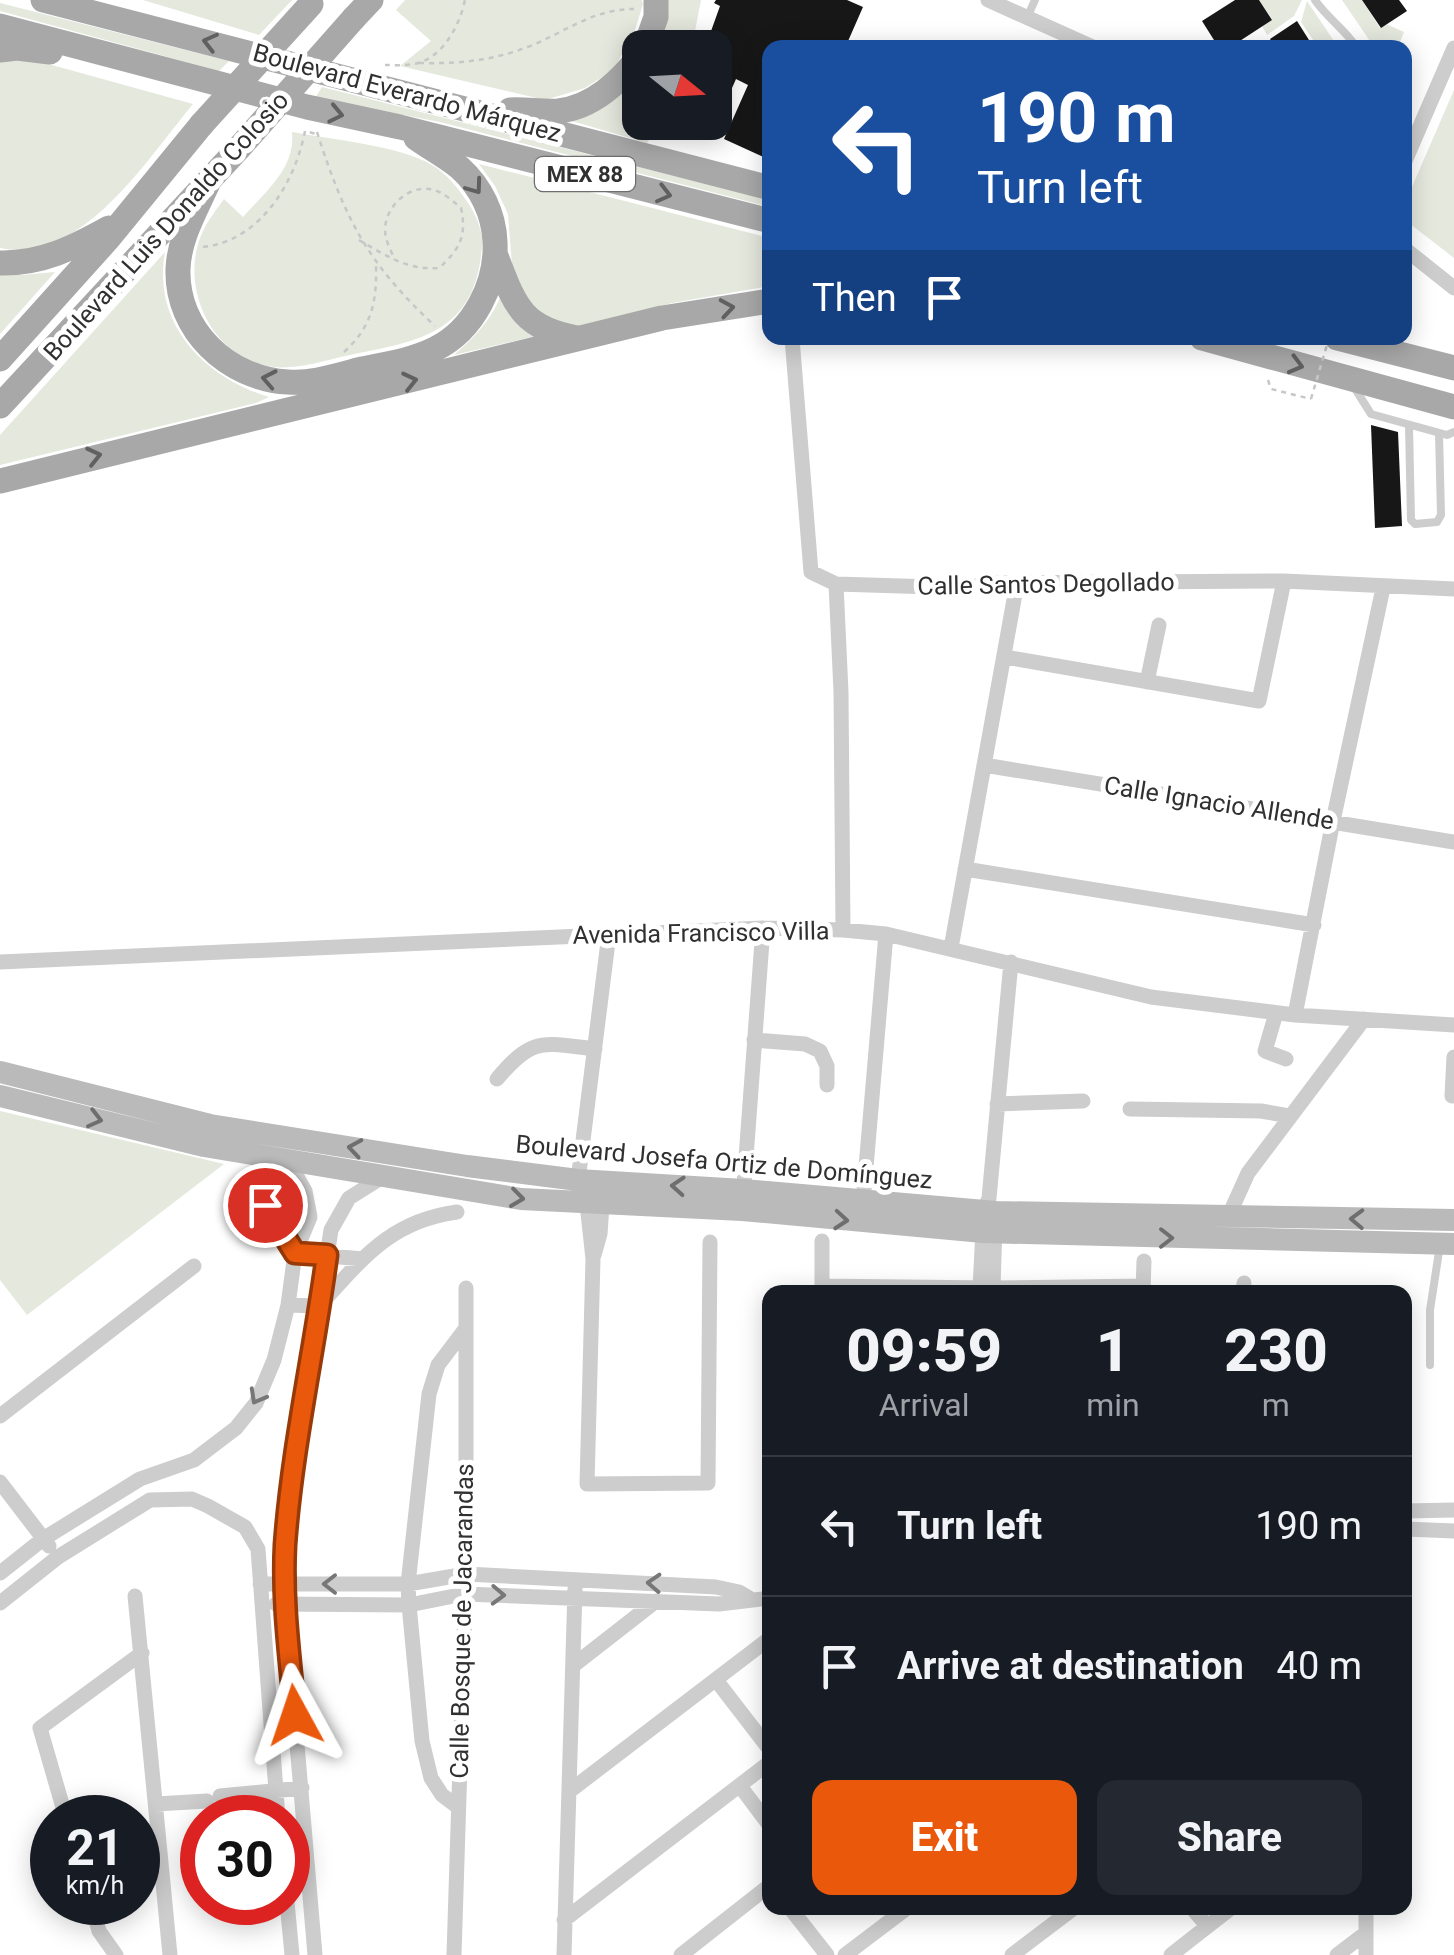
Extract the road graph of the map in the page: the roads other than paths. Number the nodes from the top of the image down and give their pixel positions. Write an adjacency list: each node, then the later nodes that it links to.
1 (43, 0): 11 (main road, Boulevard Everardo Márquez / MEX 88)
2 (122, 0): 11 (main road)
3 (988, 0): 9 (street)
4 (1035, 0): 9 (lane)
5 (1315, 0): 14 (lane)
6 (313, 2): 24 (main road, Boulevard Luis Donaldo Colosio, bridge)
7 (651, 5): 12 (main road)
8 (362, 9): 22 (main road, Boulevard Luis Donaldo Colosio, bridge)
9 (1028, 18): 13 (street)
10 (0, 26): 17 (main road, MEX 88)
11 (152, 27): 19 (main road, Boulevard Everardo Márquez / MEX 88, one-way to 11)
12 (651, 30)
13 (1077, 40)
14 (1352, 40)
15 (1454, 48): 21 (street)
16 (0, 50): 17 (main road)
17 (140, 62): 20 (main road, MEX 88, one-way to 20)
18 (622, 79): 19 (main road)
19 (474, 110): 23 (main road, Boulevard Everardo Márquez / MEX 88)
20 (400, 127): 25 (main road, MEX 88, one-way to 25); 27 (main road, one-way to 27)
21 (1412, 145)
22 (208, 182): 27 (main road, one-way to 22); 38 (main road, Boulevard Luis Donaldo Colosio)
23 (762, 186)
24 (126, 218): 28 (main road); 35 (main road, Boulevard Luis Donaldo Colosio)
25 (762, 219)
26 (1412, 255): 29 (street)
27 (496, 256): 31 (main road)
28 (0, 263)
29 (1454, 288)
30 (762, 302): 31 (main road, one-way to 30)
31 (584, 339): 43 (main road, one-way to 31)
32 (793, 345): 46 (street, Calle Santos Degollado)
33 (1225, 345): 37 (main road, one-way to 37)
34 (1364, 345): 36 (main road)
35 (0, 358)
36 (1454, 368)
37 (1368, 388): 39 (main road); 40 (lane)
38 (0, 406)
39 (1450, 412)
40 (1408, 425): 42 (lane); 42 (lane)
41 (1454, 432): 42 (lane)
42 (1439, 433)
43 (0, 481)
44 (1284, 580): 45 (street, Calle Santos Degollado); 47 (street, Calle Santos Degollado); 51 (street)
45 (1018, 583): 46 (street, Calle Santos Degollado); 50 (street)
46 (836, 584): 58 (street)
47 (1384, 588): 48 (street, Calle Santos Degollado); 53 (street)
48 (1454, 588)
49 (1159, 625): 51 (street)
50 (1005, 656): 51 (street); 52 (street)
51 (1147, 682)
52 (984, 764): 53 (street, Calle Ignacio Allende); 55 (street)
53 (1333, 821): 54 (street, Calle Ignacio Allende); 56 (street)
54 (1454, 842)
55 (965, 869): 56 (street); 61 (street)
56 (1314, 925): 65 (street)
57 (762, 928): 58 (street, Avenida Francisco Villa); 59 (street, Avenida Francisco Villa); 68 (street)
58 (843, 930): 60 (street, Avenida Francisco Villa)
59 (609, 934): 62 (street, Avenida Francisco Villa); 69 (street)
60 (886, 934): 61 (street, Avenida Francisco Villa); 88 (street)
61 (951, 948): 63 (street, Avenida Francisco Villa)
62 (0, 962)
63 (1011, 962): 64 (street, Avenida Francisco Villa); 77 (street)
64 (1276, 1013): 65 (street, Avenida Francisco Villa); 71 (street)
65 (1296, 1015): 66 (street, Avenida Francisco Villa)
66 (1364, 1020): 67 (street, Avenida Francisco Villa); 79 (street)
67 (1454, 1025)
68 (754, 1040): 74 (street); 86 (street)
69 (594, 1049): 72 (street); 83 (street)
70 (1454, 1057): 75 (street)
71 (1286, 1059)
72 (497, 1079)
73 (8, 1086): 80 (street, Boulevard Josefa Ortiz de Domínguez, one-way to 80); 81 (street, Boulevard Josefa Ortiz de Domínguez, one-way to 73)
74 (827, 1086)
75 (1452, 1096)
76 (1083, 1101): 77 (street)
77 (997, 1104): 91 (street)
78 (1130, 1110): 79 (street)
79 (1288, 1116): 90 (street)
80 (289, 1162): 82 (street, Boulevard Josefa Ortiz de Domínguez); 98 (street)
81 (467, 1166): 83 (street, Boulevard Josefa Ortiz de Domínguez); 87 (street)
82 (381, 1178): 87 (street, Boulevard Josefa Ortiz de Domínguez); 99 (street)
83 (578, 1180): 85 (street, Boulevard Josefa Ortiz de Domínguez)
84 (238, 1194): 98 (street)
85 (635, 1194): 86 (street, Boulevard Josefa Ortiz de Domínguez); 89 (street, Boulevard Josefa Ortiz de Domínguez)
86 (742, 1200): 88 (street, Boulevard Josefa Ortiz de Domínguez); 91 (street, Boulevard Josefa Ortiz de Domínguez, one-way to 91)
87 (459, 1201): 89 (street, Boulevard Josefa Ortiz de Domínguez, one-way to 89); 100 (street)
88 (863, 1202): 91 (street, Boulevard Josefa Ortiz de Domínguez)
89 (594, 1205): 95 (street)
90 (1229, 1215): 91 (street, Boulevard Josefa Ortiz de Domínguez); 92 (street, Boulevard Josefa Ortiz de Domínguez, one-way to 90)
91 (989, 1217): 96 (street, Boulevard Josefa Ortiz de Domínguez, one-way to 96); 104 (street)
92 (1394, 1220): 93 (street, Boulevard Josefa Ortiz de Domínguez); 96 (street)
93 (1454, 1220)
94 (822, 1241): 103 (street)
95 (710, 1242)
96 (1392, 1244): 97 (street, Boulevard Josefa Ortiz de Domínguez)
97 (1447, 1244): 110 (lane)
98 (295, 1253): 99 (street); 107 (street)
99 (327, 1255): 100 (street); 108 (street)
100 (362, 1259): 108 (street)
101 (1144, 1262): 105 (street)
102 (194, 1266): 111 (street)
103 (822, 1285)
104 (987, 1285)
105 (1143, 1285)
106 (466, 1288): 109 (street, Calle Bosque de Jacarandas)
107 (288, 1305): 108 (street); 112 (street, one-way to 112)
108 (319, 1306): 125 (street)
109 (466, 1328): 122 (street, Calle Bosque de Jacarandas); 126 (street)
110 (1430, 1365)
111 (0, 1416)
112 (140, 1478): 114 (street); 119 (street)
113 (0, 1482): 119 (street)
114 (150, 1500): 120 (street); 124 (street)
115 (1412, 1510): 116 (street)
116 (1454, 1510)
117 (1412, 1529): 118 (street)
118 (1454, 1531)
119 (43, 1539): 120 (street); 121 (street)
120 (58, 1557): 133 (street)
121 (0, 1573)
122 (466, 1574): 123 (street); 126 (street); 127 (street, Calle Bosque de Jacarandas)
123 (576, 1580): 129 (street); 130 (street, one-way to 123)
124 (260, 1584): 125 (street); 134 (street)
125 (285, 1584): 126 (street, one-way to 125); 135 (street)
126 (408, 1584): 136 (street)
127 (464, 1594): 129 (street, one-way to 129); 136 (street); 151 (street, Calle Bosque de Jacarandas)
128 (135, 1596): 138 (street)
129 (575, 1598): 132 (street); 139 (street)
130 (749, 1598): 131 (street); 132 (street)
131 (762, 1598)
132 (656, 1601): 139 (street)
133 (0, 1603)
134 (262, 1604): 135 (street); 146 (street)
135 (285, 1604): 136 (street); 144 (street)
136 (409, 1605): 151 (street)
137 (762, 1644): 140 (street)
138 (142, 1653): 147 (street); 148 (street)
139 (574, 1665): 145 (street)
140 (716, 1680): 141 (street); 145 (street)
141 (762, 1740)
142 (762, 1768): 143 (street)
143 (740, 1786): 152 (street); 161 (street)
144 (302, 1788): 146 (street); 169 (street)
145 (571, 1790): 161 (street)
146 (276, 1791): 149 (street); 150 (street)
147 (59, 1795)
148 (155, 1795)
149 (276, 1795)
150 (160, 1804)
151 (458, 1807): 170 (street, Calle Bosque de Jacarandas)
152 (762, 1815)
153 (160, 1847): 167 (street)
154 (762, 1892): 172 (street)
155 (796, 1915): 173 (street)
156 (898, 1915): 174 (street)
157 (1065, 1915): 175 (street)
158 (1197, 1915): 164 (street)
159 (1221, 1915): 164 (street)
160 (1366, 1915): 165 (street)
161 (564, 1920): 171 (street)
162 (97, 1925): 166 (street)
163 (289, 1925): 168 (street)
164 (1206, 1926): 176 (street)
165 (1366, 1933): 177 (street); 178 (street)
166 (116, 1955)
167 (170, 1955)
168 (292, 1955)
169 (315, 1955)
170 (454, 1955)
171 (564, 1955)
172 (682, 1955)
173 (827, 1955)
174 (845, 1955)
175 (1012, 1955)
176 (1171, 1955)
177 (1338, 1955)
178 (1366, 1955)

